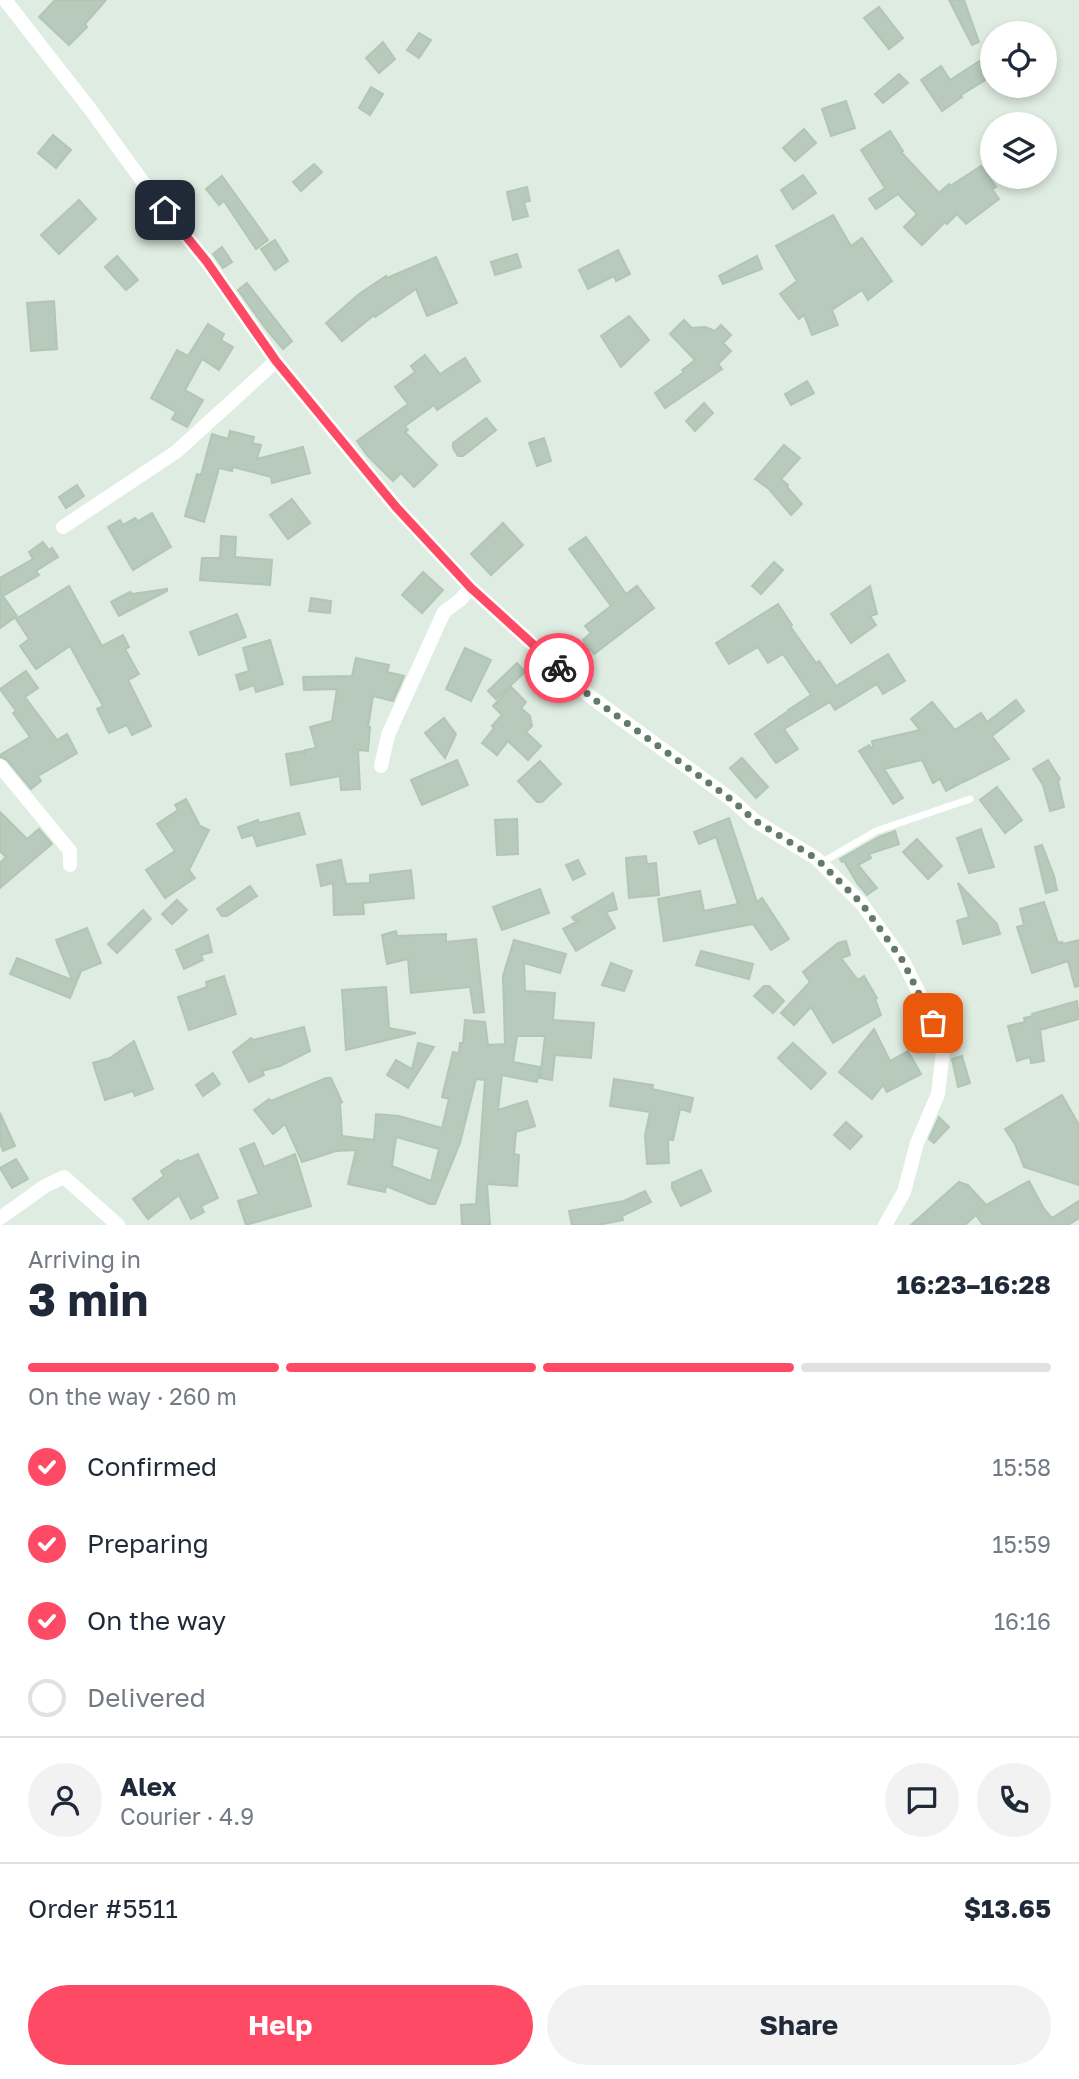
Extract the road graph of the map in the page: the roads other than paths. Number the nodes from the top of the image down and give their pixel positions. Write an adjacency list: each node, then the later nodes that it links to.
1 (5, 0): 2 (street)
2 (276, 361): 3 (street); 4 (street)
3 (63, 527)
4 (471, 588): 6 (street); 8 (street)
5 (0, 766): 9 (street)
6 (382, 766)
7 (970, 799): 8 (lane)
8 (821, 863): 12 (street)
9 (70, 865)
10 (0, 1219): 11 (street)
11 (118, 1225)
12 (885, 1225)

